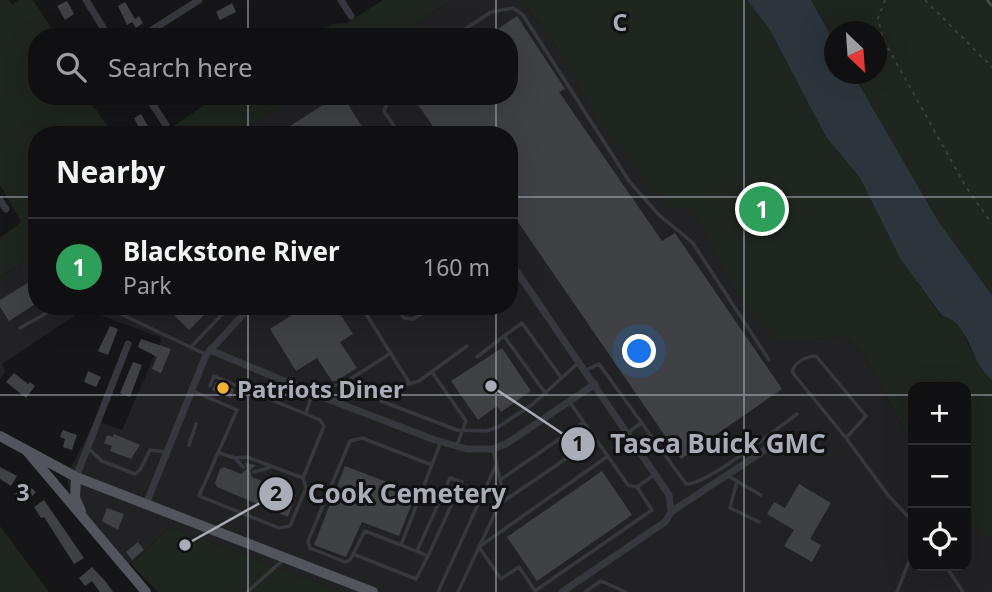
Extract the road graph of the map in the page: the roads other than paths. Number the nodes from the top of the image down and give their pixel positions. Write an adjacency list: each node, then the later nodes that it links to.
1 (86, 0): 5 (street)
2 (199, 0): 6 (street)
3 (341, 0): 4 (street)
4 (351, 16)
5 (103, 28)
6 (155, 28)
7 (467, 28): 30 (lane)
8 (153, 105): 10 (street)
9 (387, 105): 11 (lane)
10 (166, 125)
11 (394, 126)
12 (0, 200): 13 (street)
13 (6, 209)
14 (518, 273): 31 (street)
15 (43, 315): 22 (lane)
16 (123, 315): 26 (lane)
17 (221, 315): 26 (lane)
18 (243, 315): 27 (street)
19 (367, 315): 28 (lane)
20 (402, 315): 21 (lane)
21 (419, 315)
22 (20, 328)
23 (504, 336): 29 (lane); 34 (lane); 40 (lane)
24 (128, 344): 55 (street)
25 (467, 346): 33 (lane)
26 (191, 347): 27 (lane)
27 (208, 352): 38 (street); 39 (street)
28 (391, 353): 35 (lane); 39 (lane)
29 (477, 357)
30 (769, 360)
31 (579, 361): 32 (street); 34 (lane)
32 (586, 370): 36 (street); 46 (lane)
33 (432, 372): 35 (lane); 47 (lane)
34 (560, 376): 40 (lane)
35 (410, 384): 47 (lane)
36 (595, 384): 41 (street); 48 (street)
37 (210, 386): 42 (lane)
38 (191, 390): 59 (street); 60 (lane)
39 (316, 394): 42 (lane); 52 (street)
40 (546, 394): 47 (lane)
41 (569, 401): 44 (lane); 57 (street)
42 (306, 414): 71 (lane)
43 (797, 414): 46 (lane)
44 (584, 422): 51 (lane); 72 (lane)
45 (196, 424): 53 (lane)
46 (641, 424): 48 (lane)
47 (464, 429): 54 (lane)
48 (628, 433): 68 (street)
49 (0, 436): 56 (main road)
50 (846, 438): 50 (lane); 80 (lane)
51 (595, 439): 61 (lane); 78 (lane)
52 (441, 442): 54 (street); 63 (lane)
53 (188, 444)
54 (456, 447): 57 (street)
55 (86, 448): 59 (lane); 69 (street)
56 (25, 449): 69 (main road); 76 (main road)
57 (493, 449): 64 (lane)
58 (765, 450): 70 (street)
59 (166, 452): 77 (street)
60 (218, 453): 62 (lane); 71 (lane)
61 (608, 456): 74 (lane); 84 (lane)
62 (235, 458): 65 (lane); 66 (lane)
63 (432, 464): 83 (lane); 86 (lane)
64 (496, 464): 72 (lane); 96 (lane)
65 (243, 467)
66 (273, 467): 67 (lane); 71 (lane)
67 (254, 472)
68 (655, 474): 74 (lane); 79 (street)
69 (74, 475): 76 (main road); 77 (main road); 82 (main road)
70 (726, 475): 73 (lane); 79 (street)
71 (303, 478)
72 (500, 480): 78 (lane)
73 (737, 481): 75 (lane); 81 (lane)
74 (637, 487): 84 (lane)
75 (761, 495)
76 (66, 500): 82 (main road)
77 (145, 504): 88 (main road)
78 (499, 504): 84 (lane)
79 (671, 513): 90 (street)
80 (908, 517)
81 (759, 523)
82 (92, 532): 93 (main road)
83 (401, 545): 85 (lane); 86 (lane)
84 (479, 547): 97 (lane)
85 (417, 551): 87 (lane); 87 (lane)
86 (353, 554): 87 (lane)
87 (428, 556)
88 (285, 558): 94 (lane); 95 (main road)
89 (908, 564): 101 (lane)
90 (597, 568): 92 (lane); 98 (street)
91 (949, 571): 102 (lane)
92 (601, 581): 99 (lane); 100 (lane)
93 (146, 592)
94 (247, 592)
95 (373, 592)
96 (438, 592)
97 (458, 592)
98 (562, 592)
99 (585, 592)
100 (626, 592)
101 (897, 592)
102 (963, 592)

